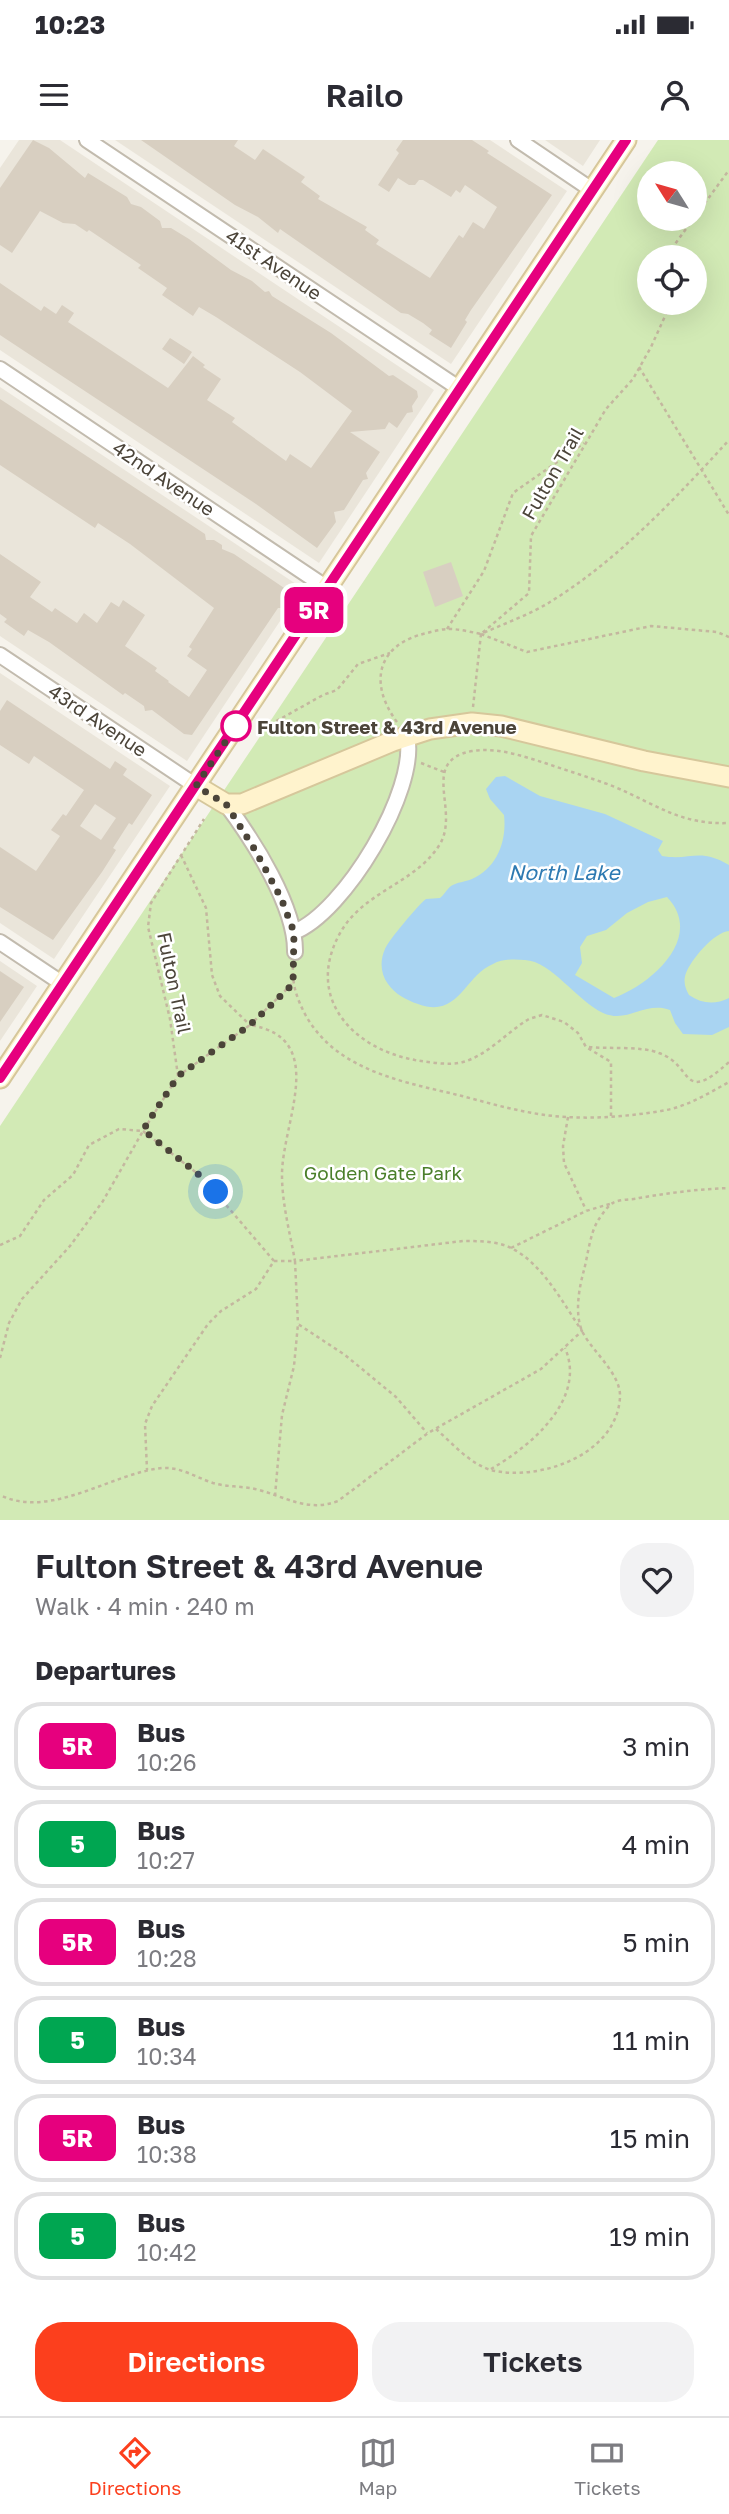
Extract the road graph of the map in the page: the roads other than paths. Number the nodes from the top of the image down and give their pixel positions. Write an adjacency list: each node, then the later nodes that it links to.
1 (88, 140): 6 (street, 41st Avenue)
2 (518, 140): 4 (street)
3 (626, 140): 4 (main road)
4 (592, 190): 6 (main road)
5 (0, 369): 7 (street, 42nd Avenue)
6 (460, 388): 7 (main road)
7 (327, 587): 11 (main road)
8 (0, 655): 11 (street, 43rd Avenue)
9 (407, 736): 10 (main road); 12 (main road); 13 (street)
10 (729, 777)
11 (196, 786): 12 (main road); 16 (main road)
12 (226, 804): 13 (street)
13 (294, 932): 15 (street)
14 (0, 942): 16 (street)
15 (295, 952)
16 (62, 984): 17 (main road)
17 (0, 1078)

